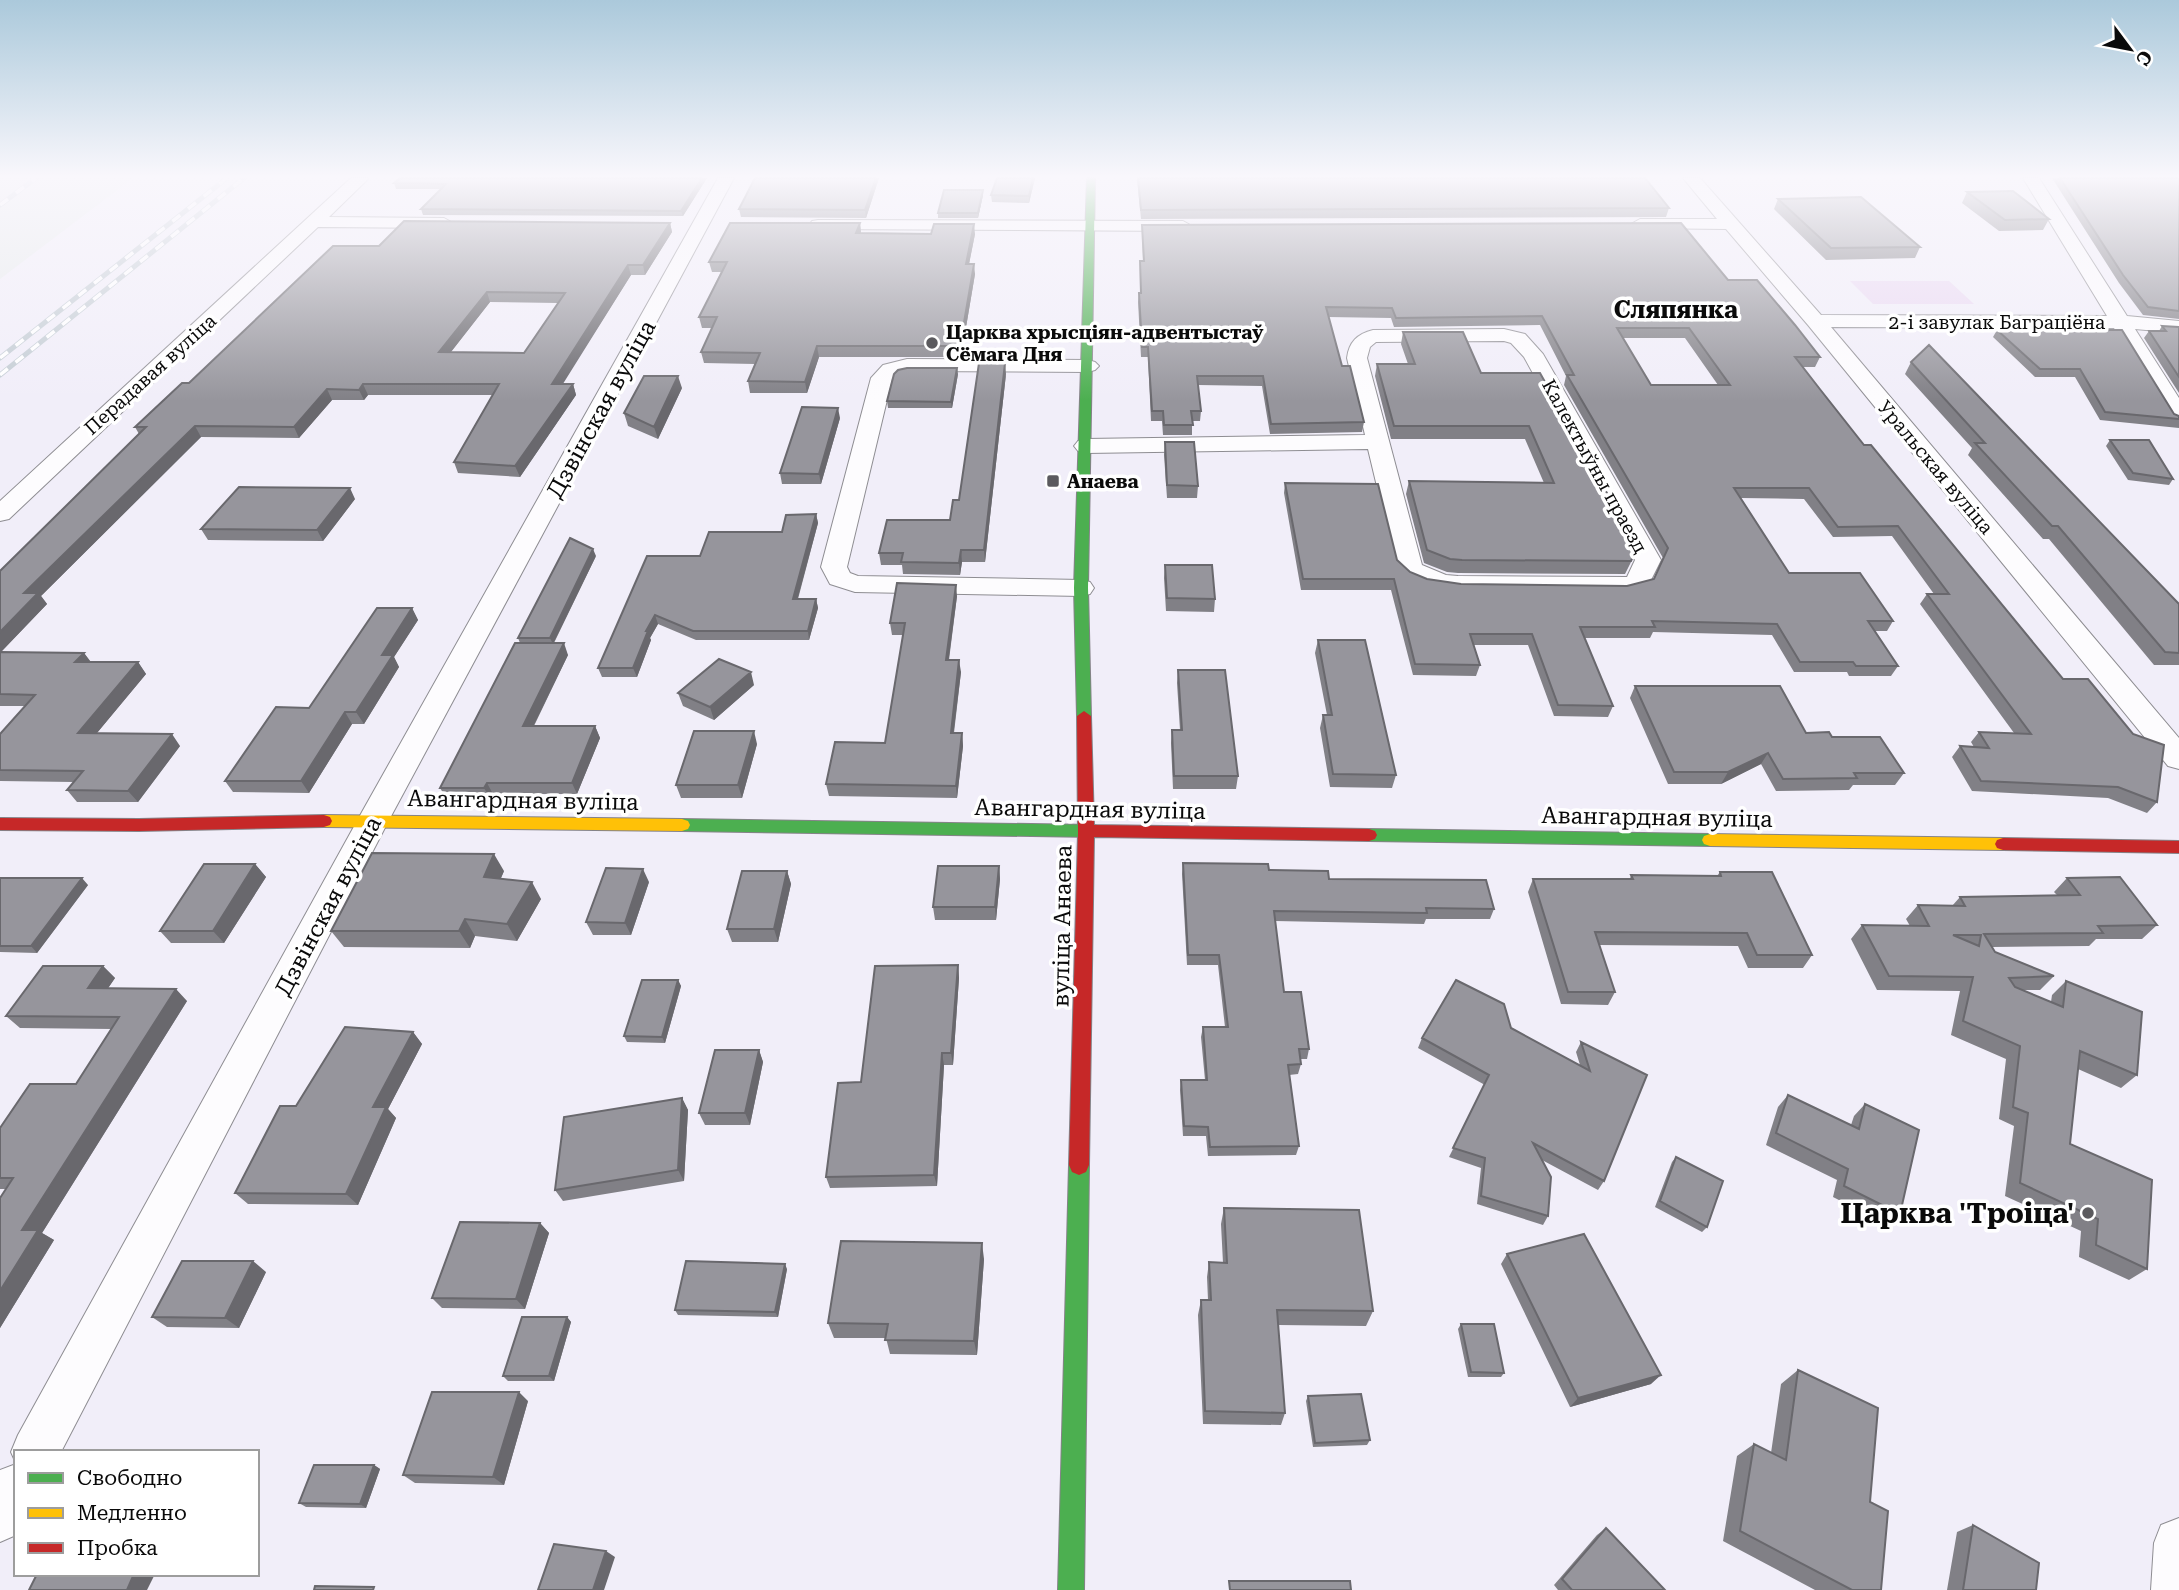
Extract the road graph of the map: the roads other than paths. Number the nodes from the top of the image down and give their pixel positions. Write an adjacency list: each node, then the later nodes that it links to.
1 (283, 252): 13 (street, Перадавая вуліца)
2 (682, 252): 16 (street, Дзвінская вуліца)
3 (1090, 252): 9 (street, вуліца Анаева)
4 (1755, 252): 6 (street, Уральская вуліца)
5 (2078, 252): 7 (street)
6 (1815, 321): 7 (street, 2-і завулак Баграціёна); 15 (street, Уральская вуліца)
7 (2122, 322): 8 (street, 2-і завулак Баграціёна); 10 (street)
8 (2179, 327)
9 (1088, 366): 12 (street, вуліца Анаева); 14 (street)
10 (2179, 416)
11 (1376, 442): 11 (street, Калектыўны праезд); 12 (street)
12 (1086, 446): 14 (street, вуліца Анаева)
13 (0, 514)
14 (1081, 588): 18 (street, вуліца Анаева)
15 (2179, 758)
16 (373, 820): 17 (street, Авангардная вуліца); 18 (street, Авангардная вуліца); 20 (street, Дзвінская вуліца)
17 (0, 824)
18 (1086, 833): 19 (street, Авангардная вуліца); 24 (street, вуліца Анаева)
19 (2179, 847)
20 (36, 1450)
21 (14, 1492): 22 (street)
22 (0, 1517)
23 (2179, 1543): 25 (street)
24 (1071, 1590)
25 (2176, 1590)

